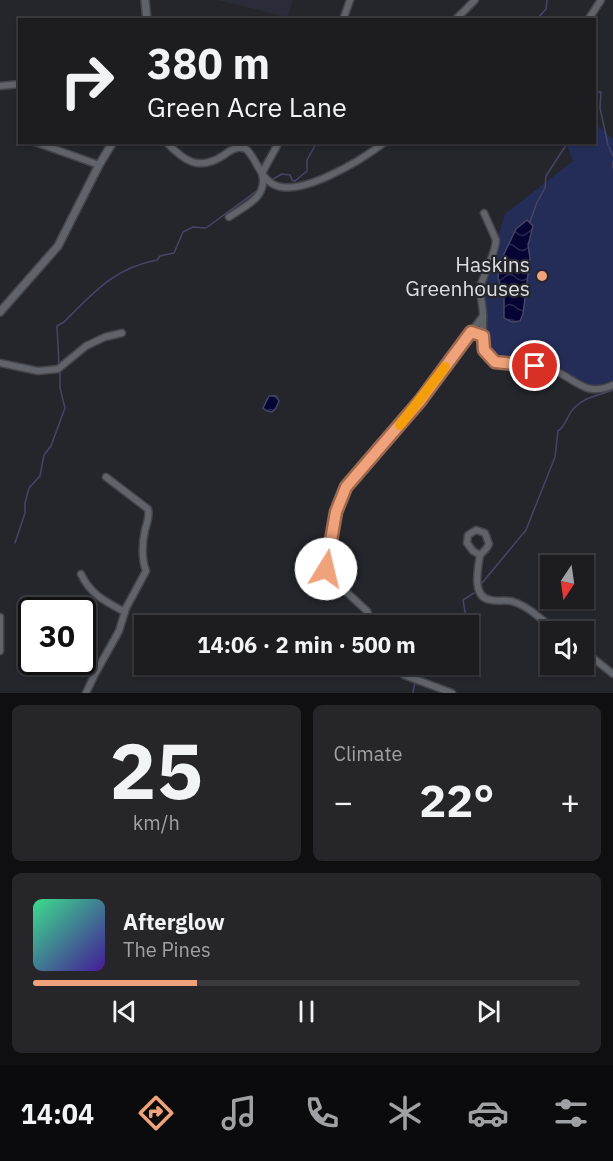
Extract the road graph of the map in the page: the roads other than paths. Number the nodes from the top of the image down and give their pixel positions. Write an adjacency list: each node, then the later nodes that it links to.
1 (145, 0): 5 (street)
2 (350, 0): 6 (street)
3 (475, 0): 7 (street)
4 (601, 0): 8 (street)
5 (147, 18)
6 (344, 18)
7 (457, 18)
8 (589, 18)
9 (18, 84): 10 (street)
10 (0, 86)
11 (41, 144): 16 (street)
12 (112, 144): 16 (street)
13 (168, 144): 17 (street)
14 (278, 144): 17 (street)
15 (382, 144): 17 (street)
16 (99, 165): 20 (street)
17 (262, 173): 19 (street)
18 (484, 213): 21 (street)
19 (230, 217)
20 (0, 312)
21 (483, 316): 22 (street); 24 (street)
22 (471, 332): 24 (street); 31 (street)
23 (122, 333): 25 (street)
24 (483, 336): 26 (street)
25 (0, 363)
26 (613, 385)
27 (106, 477): 30 (street)
28 (480, 555): 33 (street)
29 (81, 574): 30 (street)
30 (125, 612): 38 (street)
31 (369, 615)
32 (0, 617): 34 (street)
33 (542, 621)
34 (0, 651)
35 (594, 659): 36 (street)
36 (613, 674)
37 (404, 675): 39 (street)
38 (86, 693)
39 (452, 693)

